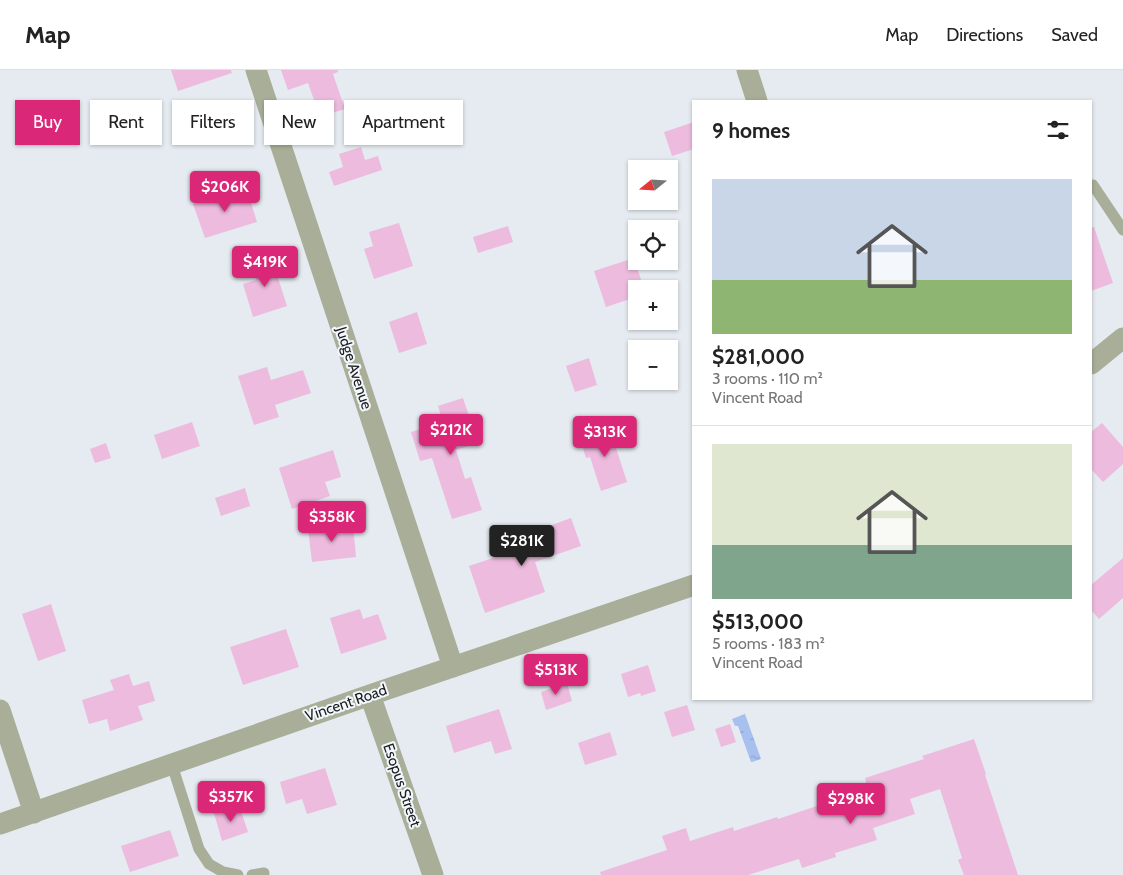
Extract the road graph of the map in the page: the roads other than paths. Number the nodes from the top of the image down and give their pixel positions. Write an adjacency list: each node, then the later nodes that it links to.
1 (256, 70): 9 (street, Judge Avenue)
2 (747, 70): 3 (street)
3 (757, 100)
4 (1092, 185): 5 (lane)
5 (1123, 230)
6 (1123, 338): 7 (street)
7 (1092, 363)
8 (692, 586): 9 (street, Vincent Road)
9 (453, 667): 10 (street, Vincent Road)
10 (370, 695): 12 (street, Vincent Road); 18 (street, Esopus Street)
11 (0, 710): 13 (street)
12 (172, 764): 13 (street, Vincent Road); 16 (lane)
13 (34, 813): 14 (street, Vincent Road)
14 (0, 824)
15 (264, 873): 17 (lane)
16 (238, 875)
17 (252, 875)
18 (433, 875)

